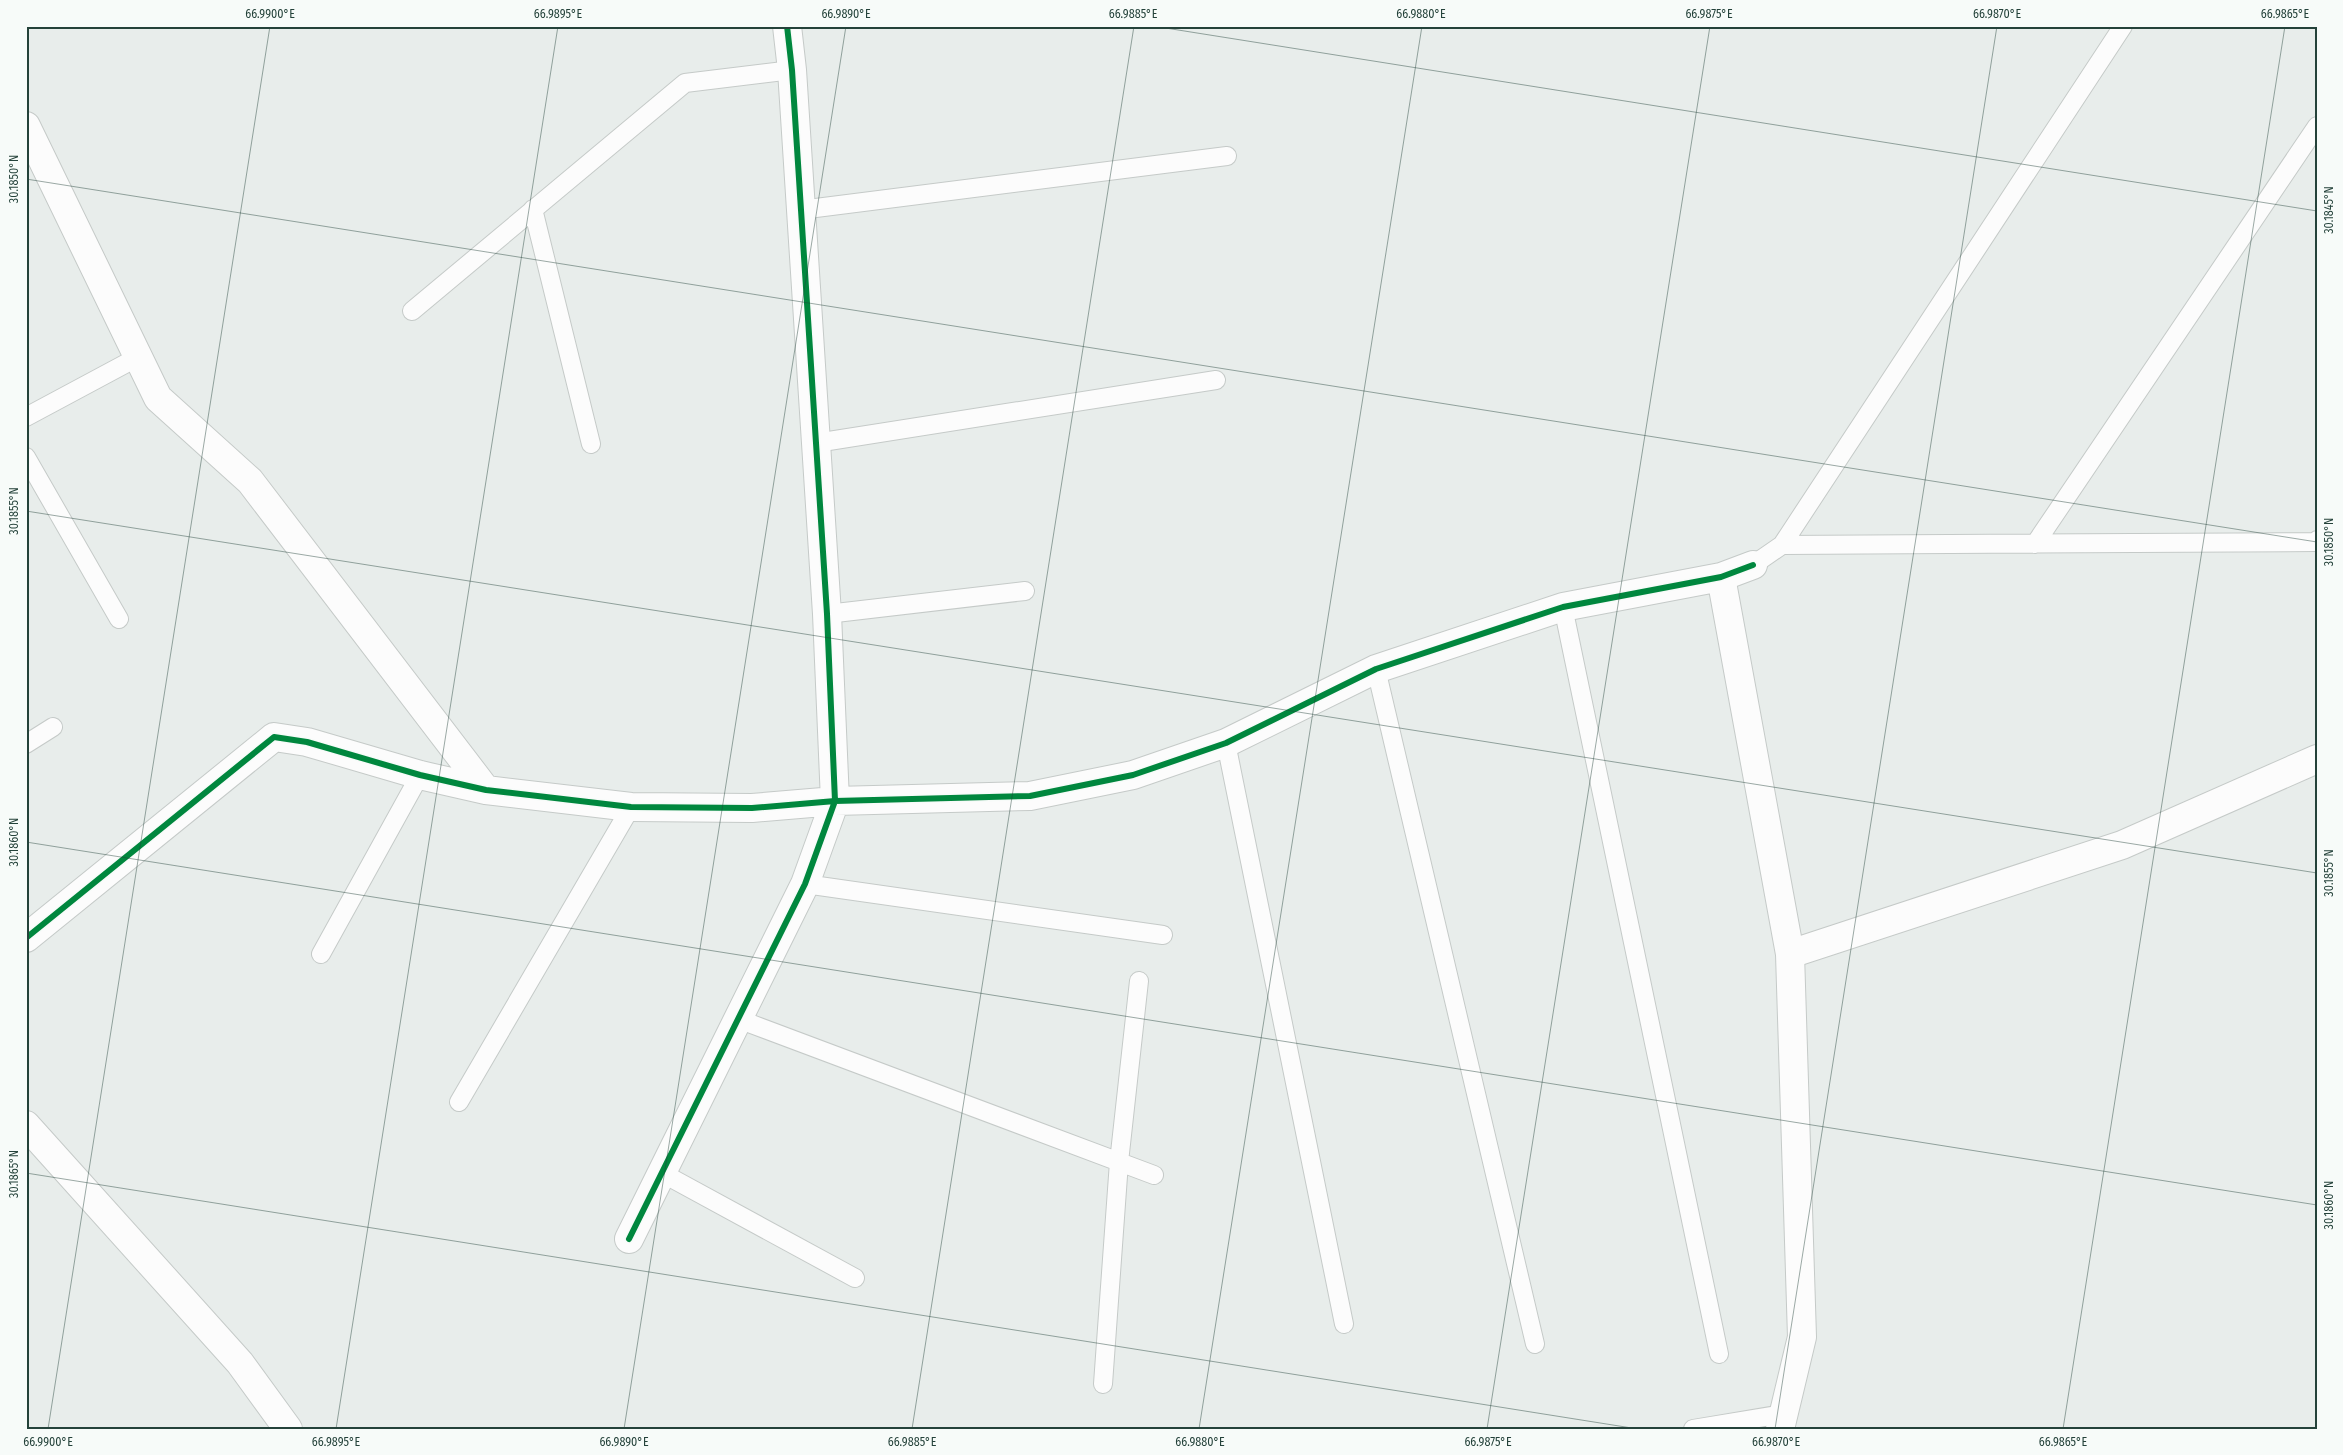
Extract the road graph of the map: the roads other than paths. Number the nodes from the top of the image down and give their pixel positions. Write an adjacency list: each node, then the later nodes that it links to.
1 (787, 26): 3 (street)
2 (2123, 26): 18 (lane)
3 (792, 70): 7 (lane); 8 (street)
4 (26, 126): 10 (street)
5 (2317, 126): 17 (lane)
6 (1227, 156): 8 (lane)
7 (534, 209): 9 (lane); 13 (lane)
8 (800, 210): 14 (street)
9 (412, 310)
10 (138, 357): 12 (lane); 31 (street)
11 (1216, 380): 14 (lane)
12 (26, 417)
13 (591, 444)
14 (816, 444): 23 (street)
15 (26, 457): 24 (lane)
16 (2317, 540): 17 (lane)
17 (2035, 544): 18 (lane)
18 (1782, 545): 19 (lane)
19 (1753, 565): 20 (street)
20 (1721, 577): 22 (street); 38 (street)
21 (1025, 591): 23 (lane)
22 (1563, 608): 25 (street); 50 (lane)
23 (828, 614): 32 (street)
24 (119, 619)
25 (1376, 669): 27 (street); 49 (lane)
26 (54, 727): 28 (lane)
27 (1226, 743): 32 (street); 48 (lane)
28 (26, 744)
29 (2317, 759): 38 (street)
30 (420, 775): 31 (street); 36 (street); 37 (lane)
31 (486, 790): 33 (street)
32 (835, 801): 33 (street); 34 (street)
33 (631, 807): 41 (lane)
34 (806, 884): 35 (lane); 40 (street)
35 (1163, 935)
36 (26, 938)
37 (321, 954)
38 (1790, 954): 52 (street)
39 (1139, 981): 43 (lane)
40 (738, 1019): 43 (lane); 44 (street)
41 (460, 1102)
42 (26, 1125): 53 (street)
43 (1119, 1162): 45 (lane); 51 (lane)
44 (662, 1173): 46 (street); 47 (lane)
45 (1154, 1175)
46 (629, 1239)
47 (855, 1278)
48 (1344, 1324)
49 (1535, 1344)
50 (1719, 1354)
51 (1103, 1384)
52 (1782, 1421): 54 (lane)
53 (288, 1429)
54 (1693, 1429)

